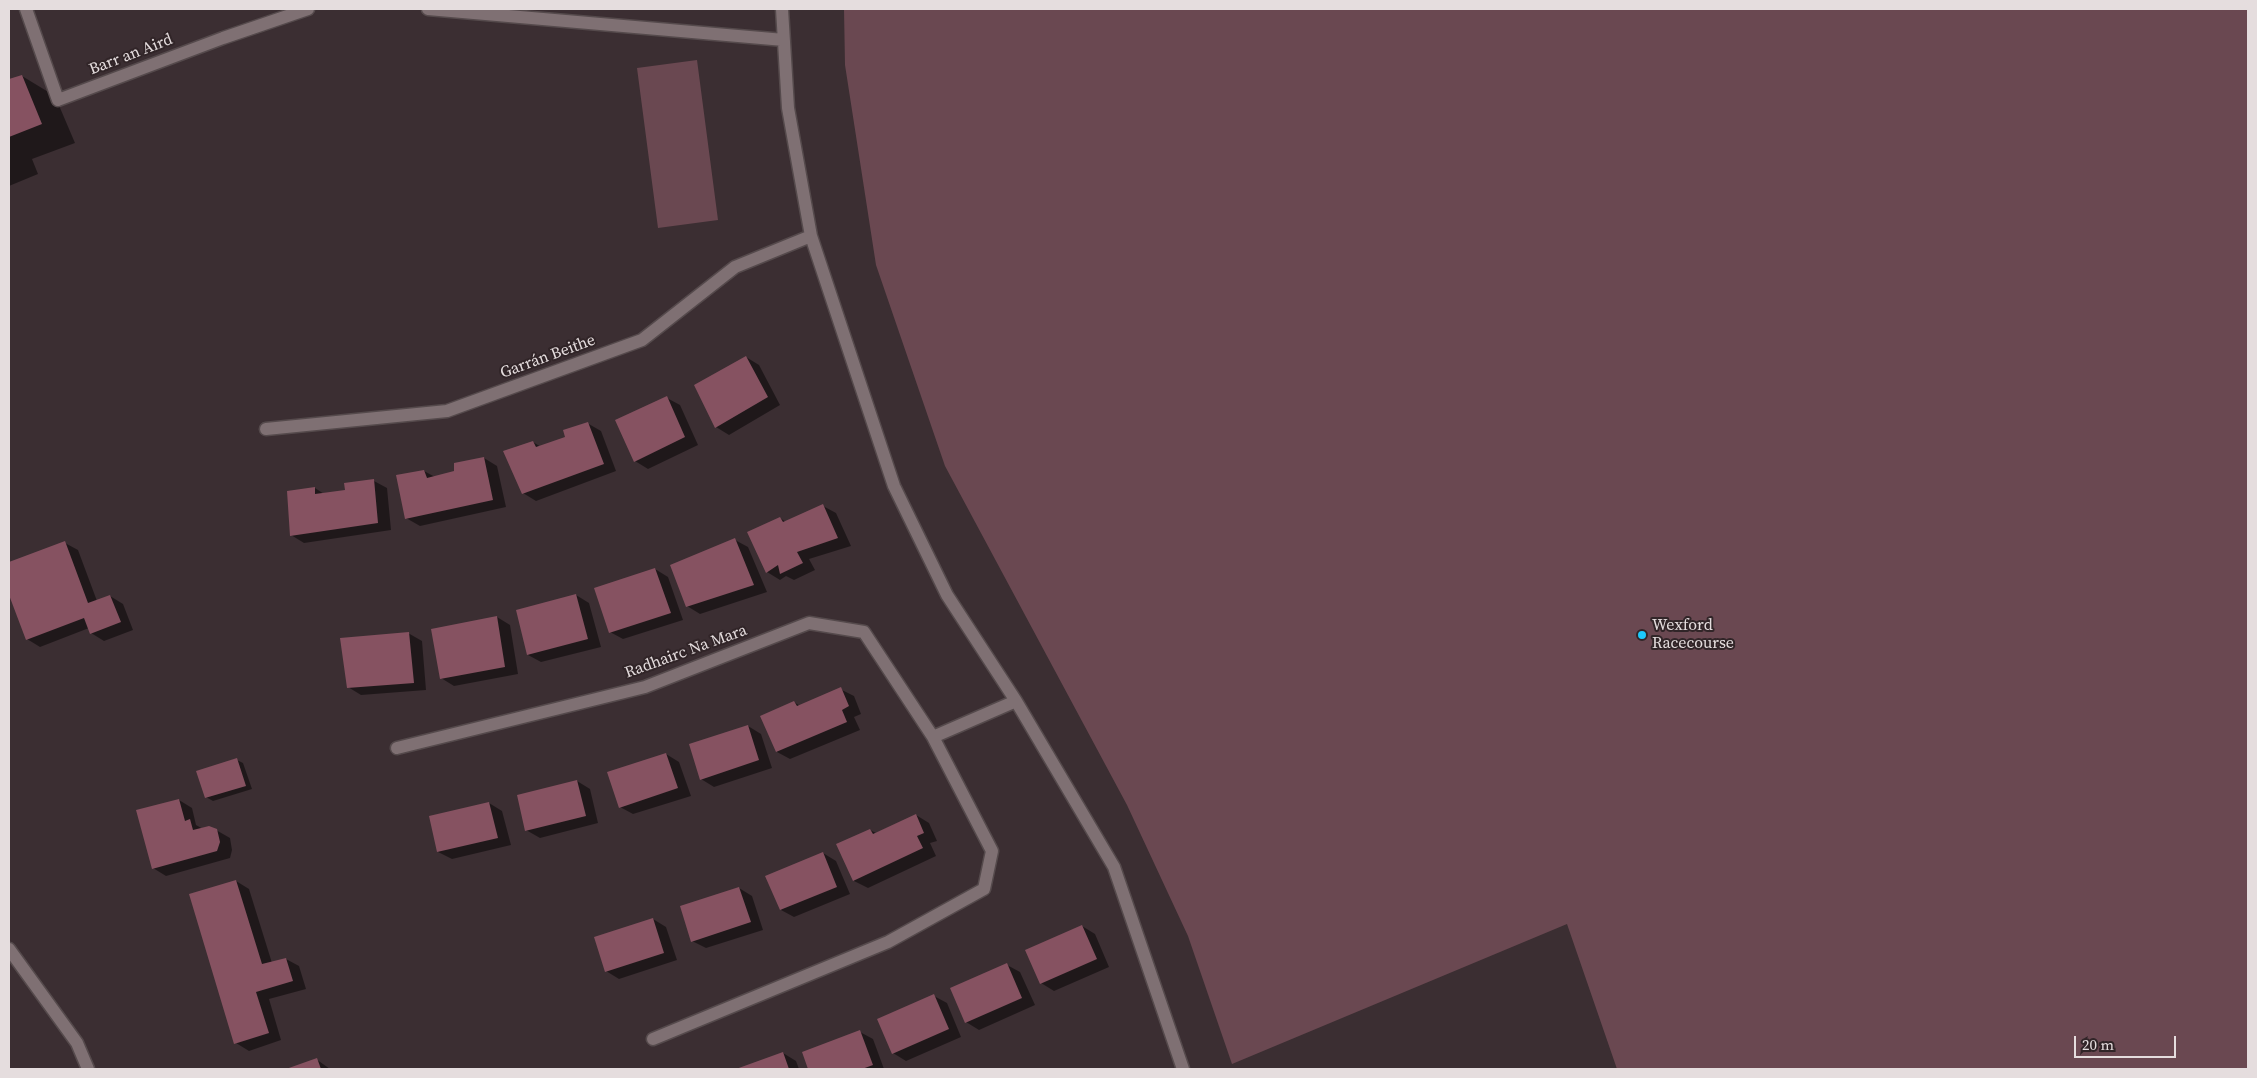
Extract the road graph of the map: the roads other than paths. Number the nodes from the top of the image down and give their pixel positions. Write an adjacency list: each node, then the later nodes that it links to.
1 (26, 9): 2 (street, Barr an Aird)
2 (308, 9)
3 (428, 9): 5 (street)
4 (782, 9): 5 (street)
5 (784, 40): 6 (street)
6 (811, 236): 7 (street, Garrán Beithe); 8 (street)
7 (266, 429)
8 (1016, 701): 9 (street); 14 (street)
9 (933, 737): 10 (street, Radhairc Na Mara); 12 (street, Radhairc Na Mara)
10 (397, 748)
11 (9, 949): 13 (street)
12 (653, 1039)
13 (88, 1069)
14 (1183, 1069)

